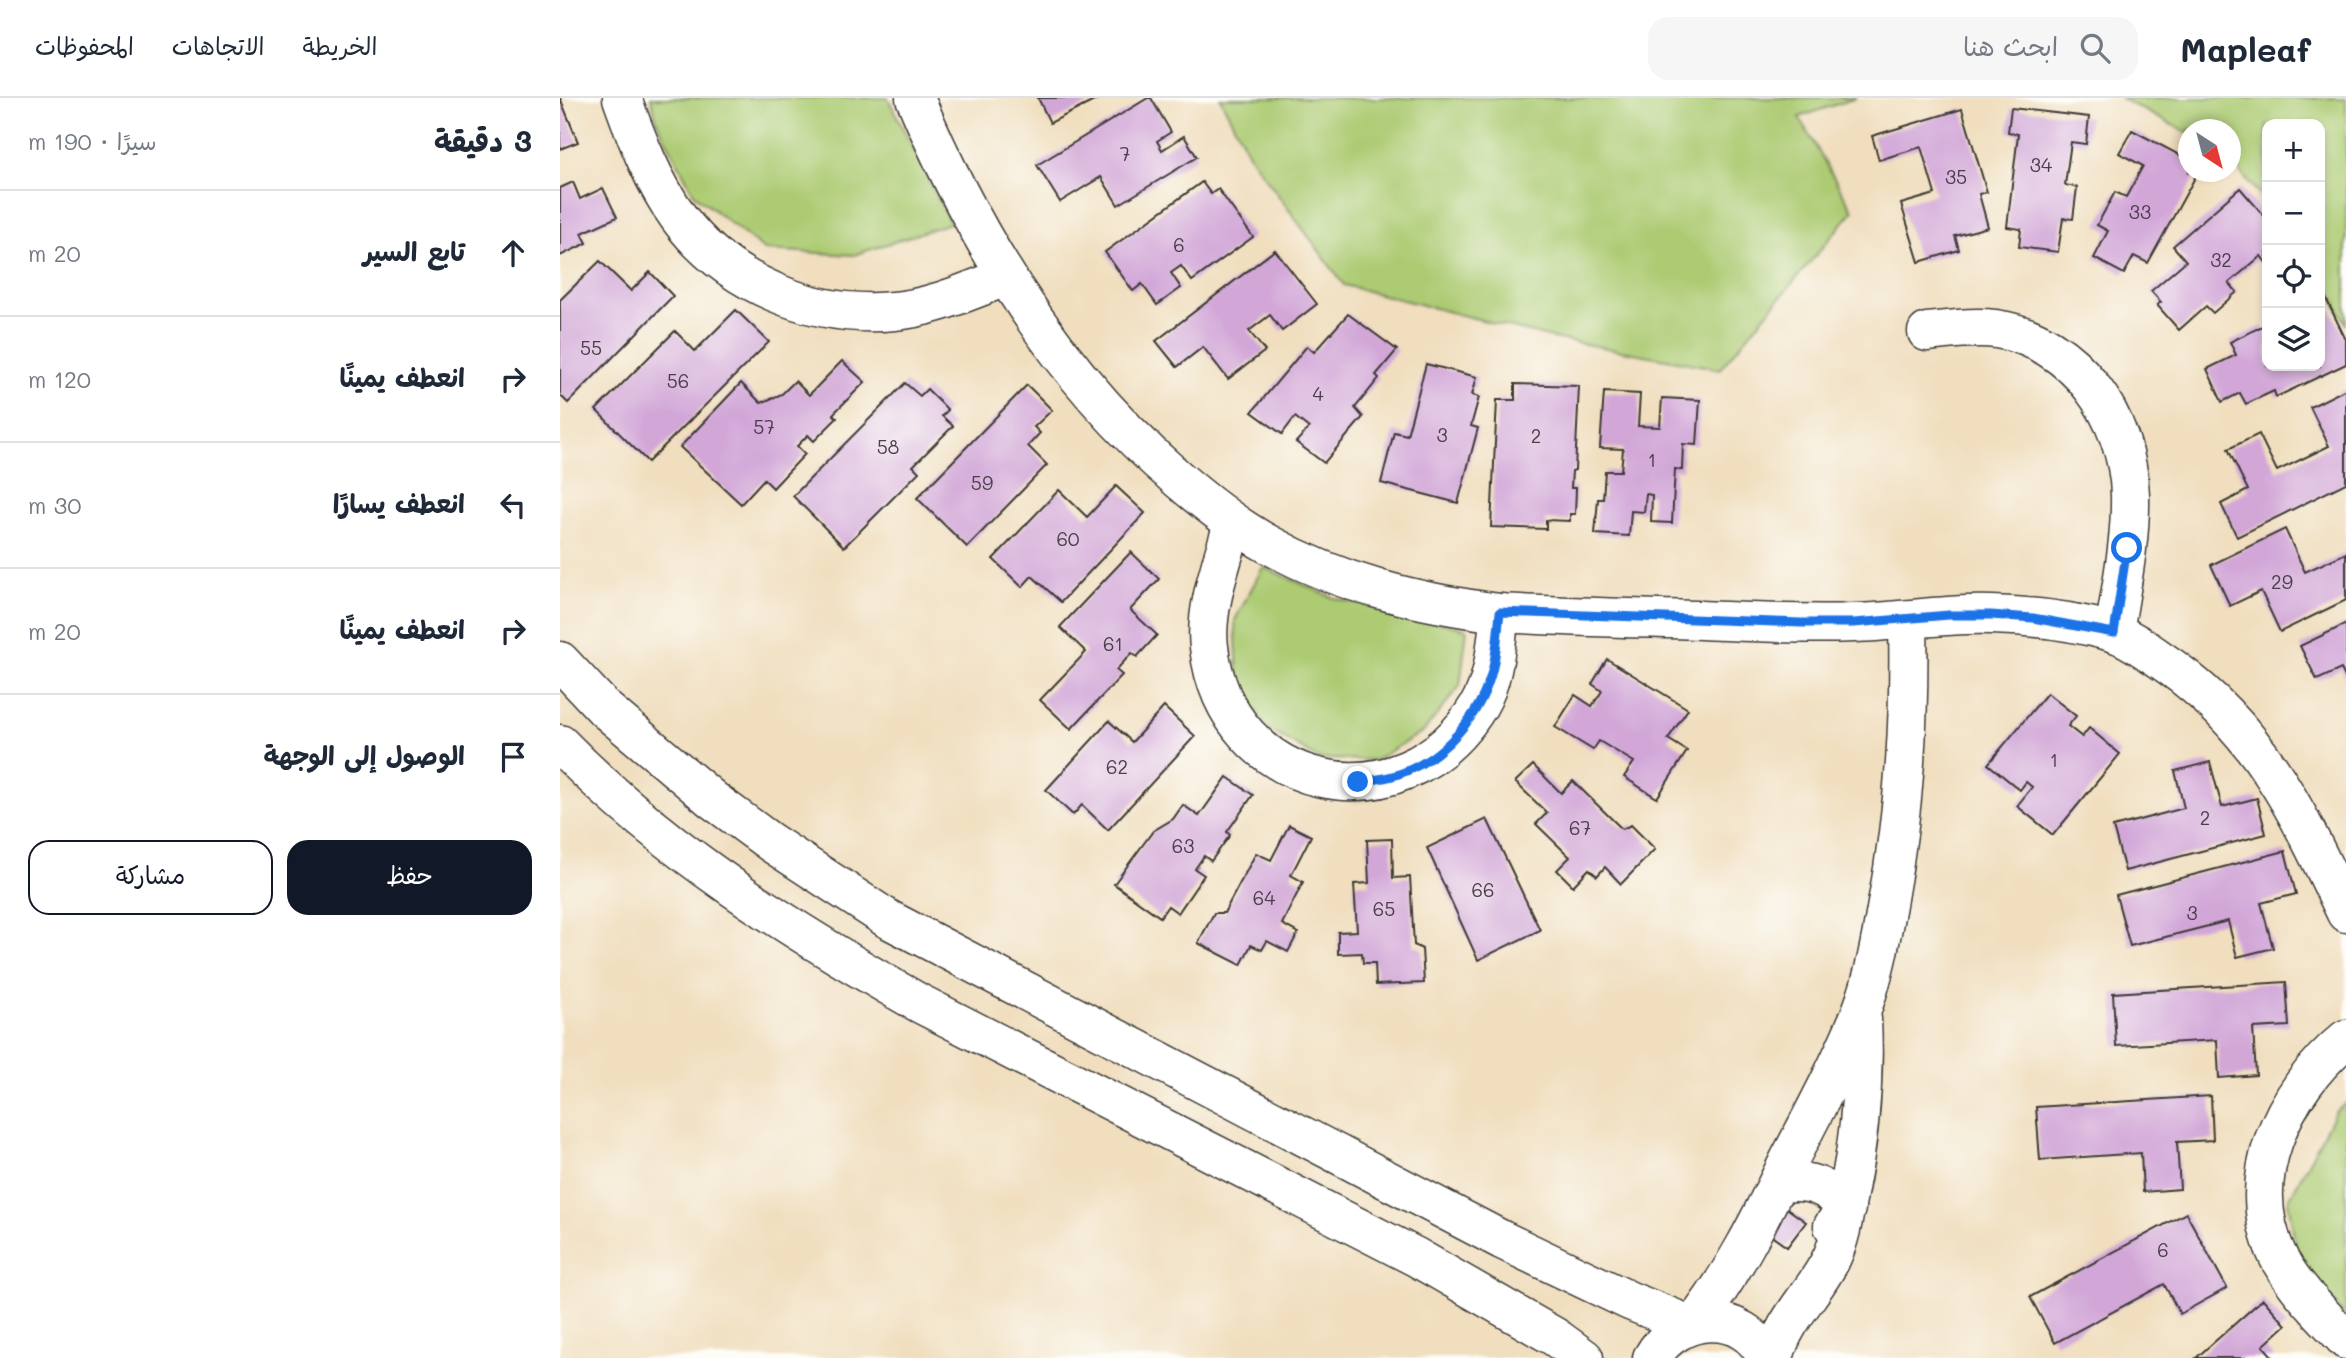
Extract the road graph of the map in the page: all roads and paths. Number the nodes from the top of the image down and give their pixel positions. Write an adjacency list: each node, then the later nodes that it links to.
1 (622, 98): 3 (street)
2 (915, 98): 3 (street)
3 (1006, 277): 5 (street)
4 (1927, 332): 8 (street)
5 (1233, 523): 6 (street); 6 (street)
6 (1500, 612): 7 (street)
7 (1908, 620): 8 (street); 12 (street)
8 (2114, 633): 11 (street)
9 (560, 661): 16 (street)
10 (560, 744): 18 (street)
11 (2346, 913)
12 (1862, 1010): 14 (street); 15 (street)
13 (2346, 1039): 17 (street)
14 (1777, 1184): 15 (street); 16 (street)
15 (1846, 1208): 21 (street)
16 (1692, 1324): 19 (street); 20 (street)
17 (2346, 1339)
18 (1584, 1358)
19 (1653, 1358)
20 (1766, 1358)
21 (1774, 1358)

